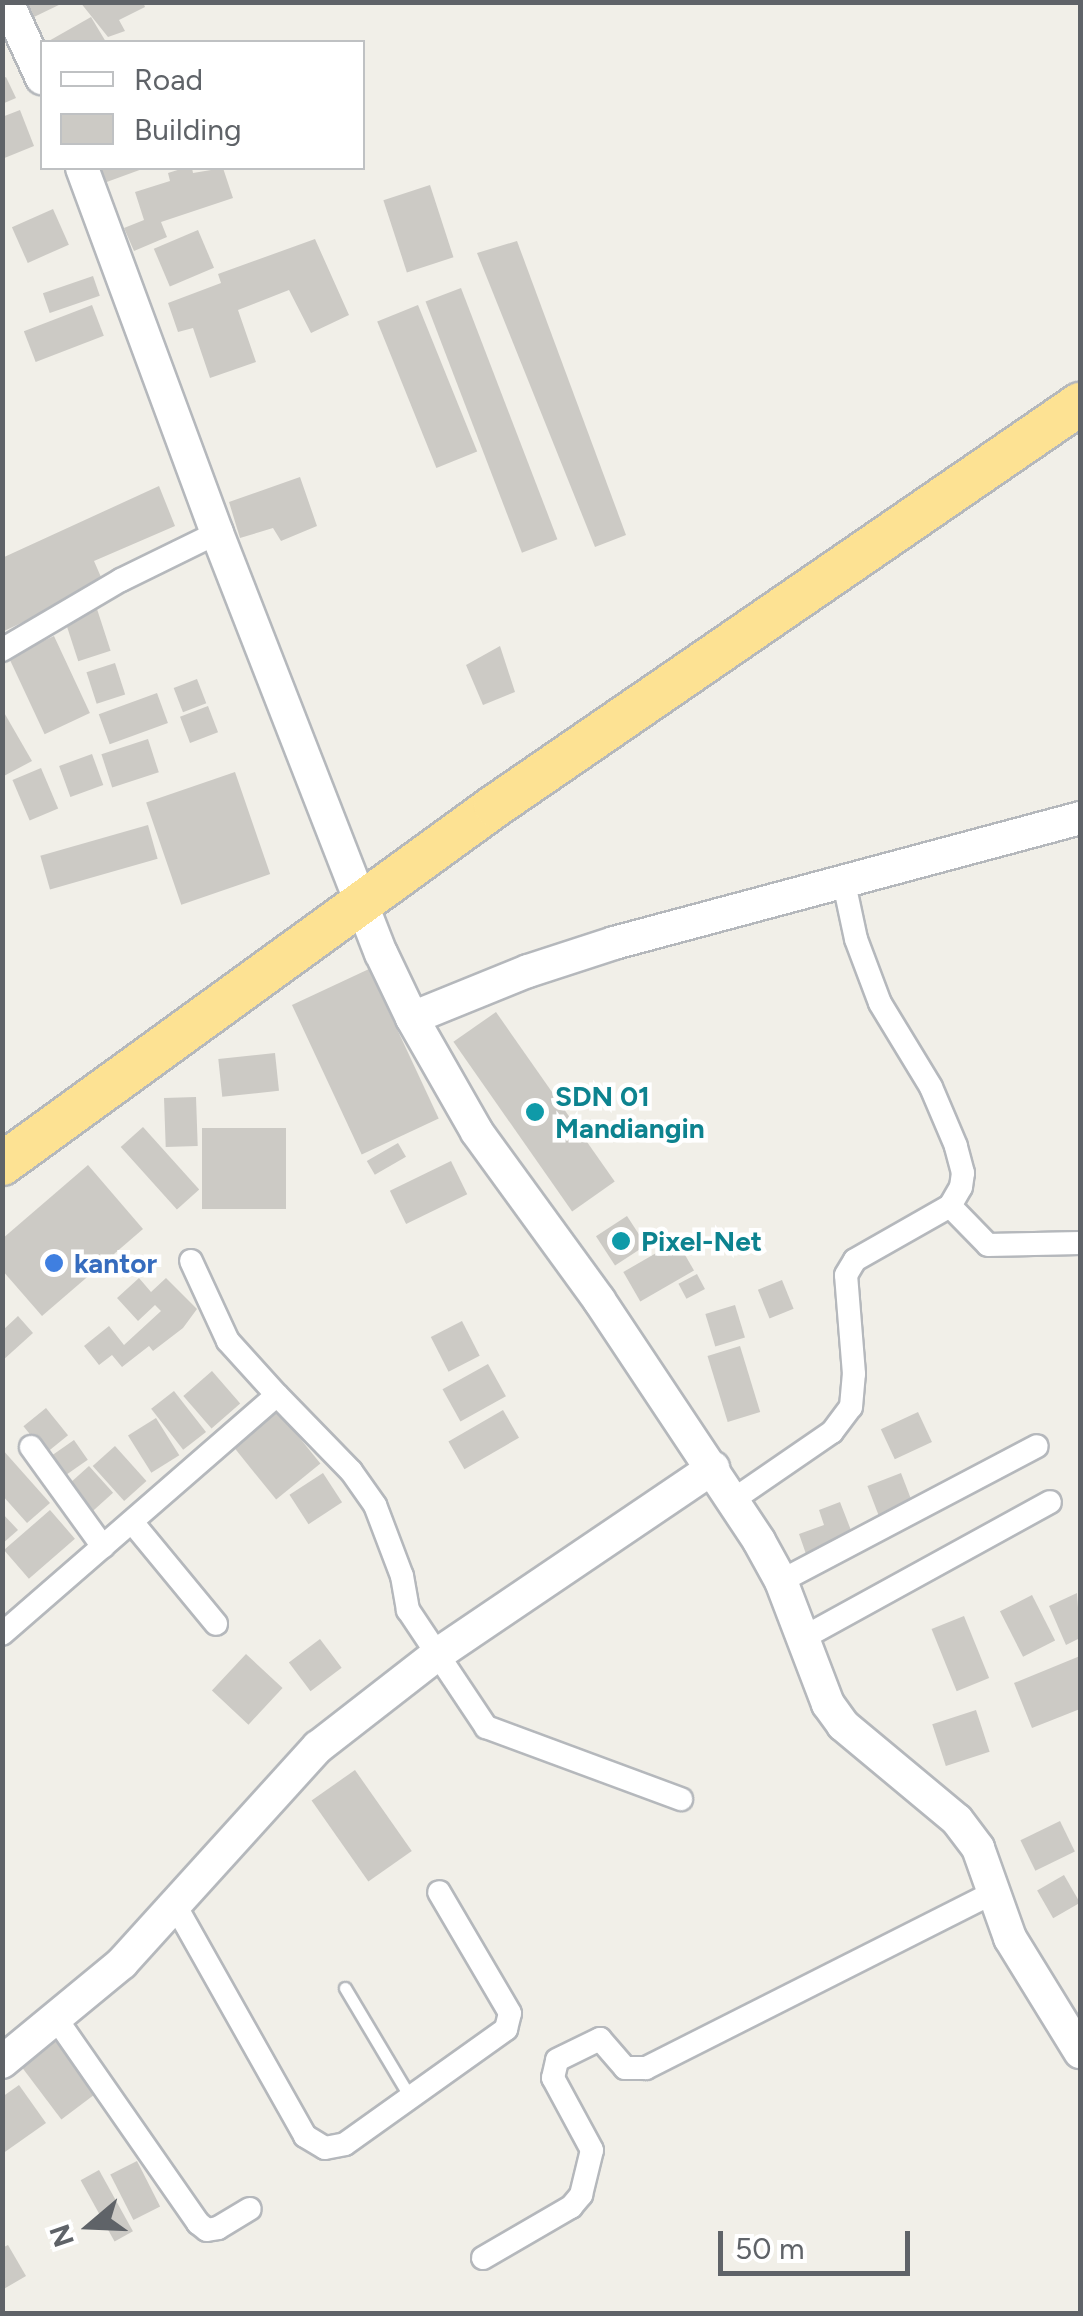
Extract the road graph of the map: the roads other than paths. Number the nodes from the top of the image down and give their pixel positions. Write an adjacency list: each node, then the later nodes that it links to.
1 (7, 2): 2 (street)
2 (40, 74)
3 (83, 170): 5 (street)
4 (1080, 404): 9 (highway)
5 (217, 533): 6 (street); 9 (street)
6 (2, 650)
7 (1080, 818): 8 (street)
8 (844, 883): 10 (street); 12 (street)
9 (362, 900): 10 (street); 11 (highway)
10 (412, 1018): 18 (street)
11 (2, 1164)
12 (950, 1206): 13 (street); 19 (street)
13 (1080, 1242)
14 (191, 1261): 15 (street)
15 (277, 1395): 21 (street); 27 (street)
16 (1036, 1446): 23 (street)
17 (31, 1447): 22 (street)
18 (712, 1468): 19 (street); 27 (street)
19 (734, 1500): 23 (street)
20 (1050, 1502): 26 (street)
21 (132, 1522): 22 (street); 24 (street)
22 (104, 1547): 25 (street)
23 (781, 1581): 26 (street)
24 (216, 1624)
25 (2, 1634)
26 (801, 1639): 30 (street)
27 (435, 1656): 28 (street); 31 (street)
28 (681, 1799)
29 (439, 1892): 36 (street)
30 (994, 1892): 34 (street); 38 (street)
31 (175, 1905): 33 (street); 36 (street)
32 (346, 1988): 36 (lane)
33 (56, 2018): 35 (street); 37 (street)
34 (1080, 2052)
35 (2, 2062)
36 (410, 2097)
37 (250, 2209)
38 (484, 2258)

